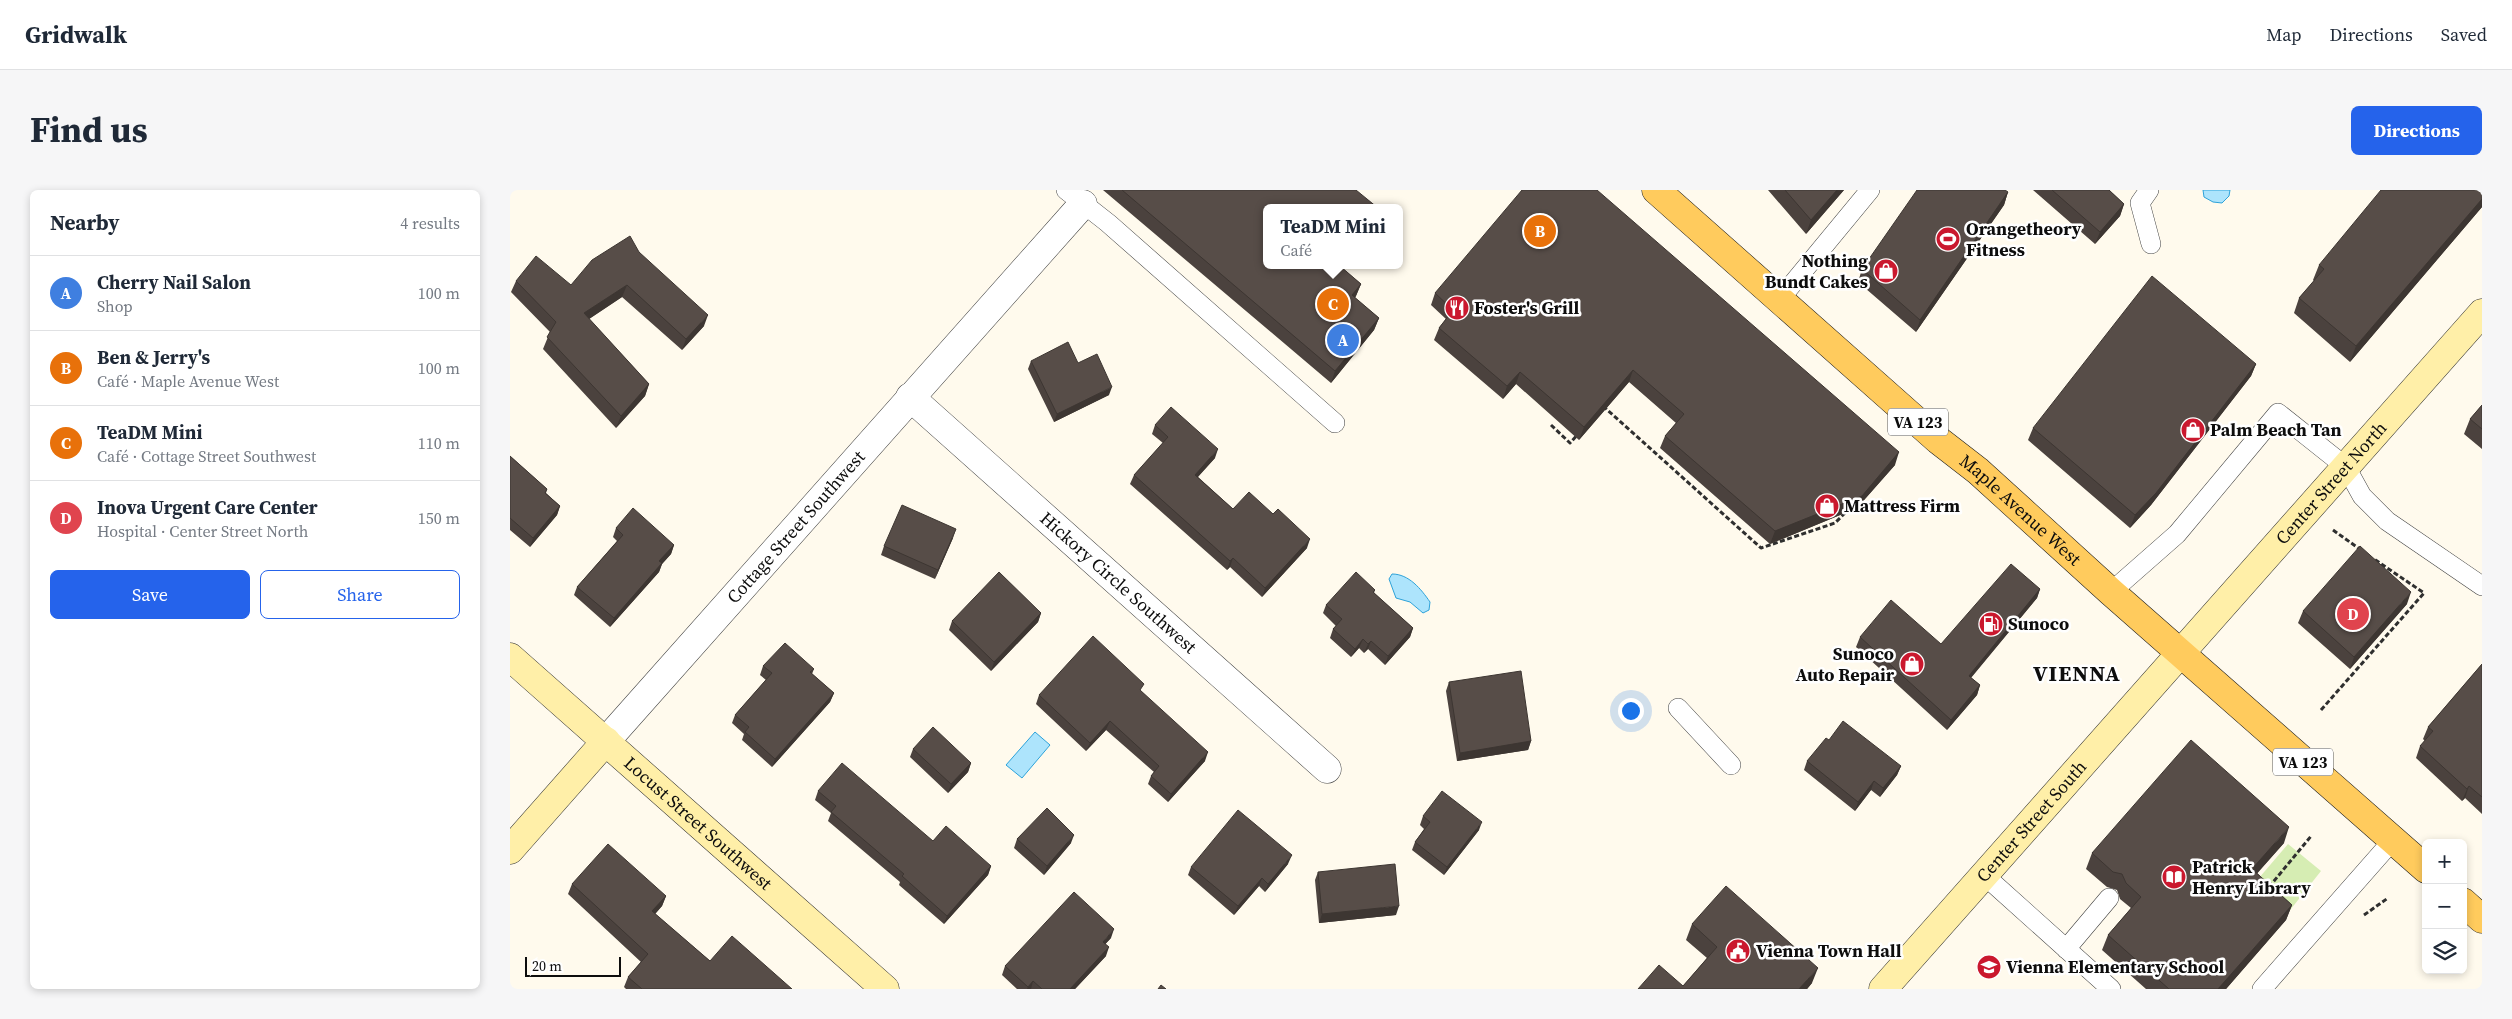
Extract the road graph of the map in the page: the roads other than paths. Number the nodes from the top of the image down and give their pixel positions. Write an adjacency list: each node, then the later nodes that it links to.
1 (1656, 190): 6 (main road, Maple Avenue West / VA 123)
2 (1870, 190): 6 (lane)
3 (2149, 190): 5 (lane)
4 (1075, 197): 8 (street, Cottage Street Southwest); 9 (lane)
5 (2151, 244)
6 (1780, 300): 12 (main road, Maple Avenue West / VA 123)
7 (2482, 313): 10 (street, Center Street North)
8 (910, 397): 16 (street, Cottage Street Southwest); 18 (street, Hickory Circle Southwest)
9 (1335, 424)
10 (2346, 467): 11 (lane); 12 (lane); 13 (street, Center Street North)
11 (2482, 586)
12 (2111, 592): 13 (main road, Maple Avenue West / VA 123)
13 (2181, 654): 19 (main road, VA 123); 22 (street, Center Street South)
14 (510, 657): 16 (street, Locust Street Southwest)
15 (1678, 708): 17 (lane)
16 (606, 741): 20 (street, Cottage Street Southwest); 27 (street, Locust Street Southwest)
17 (1731, 766)
18 (1327, 769)
19 (2393, 840): 21 (main road, VA 123); 30 (lane)
20 (510, 850)
21 (2422, 865)
22 (1984, 875): 26 (lane); 28 (street, Center Street South)
23 (2109, 898): 26 (lane)
24 (2467, 906): 25 (main road)
25 (2482, 919)
26 (2066, 949): 29 (lane)
27 (886, 989)
28 (1884, 989)
29 (2111, 989)
30 (2262, 989)

